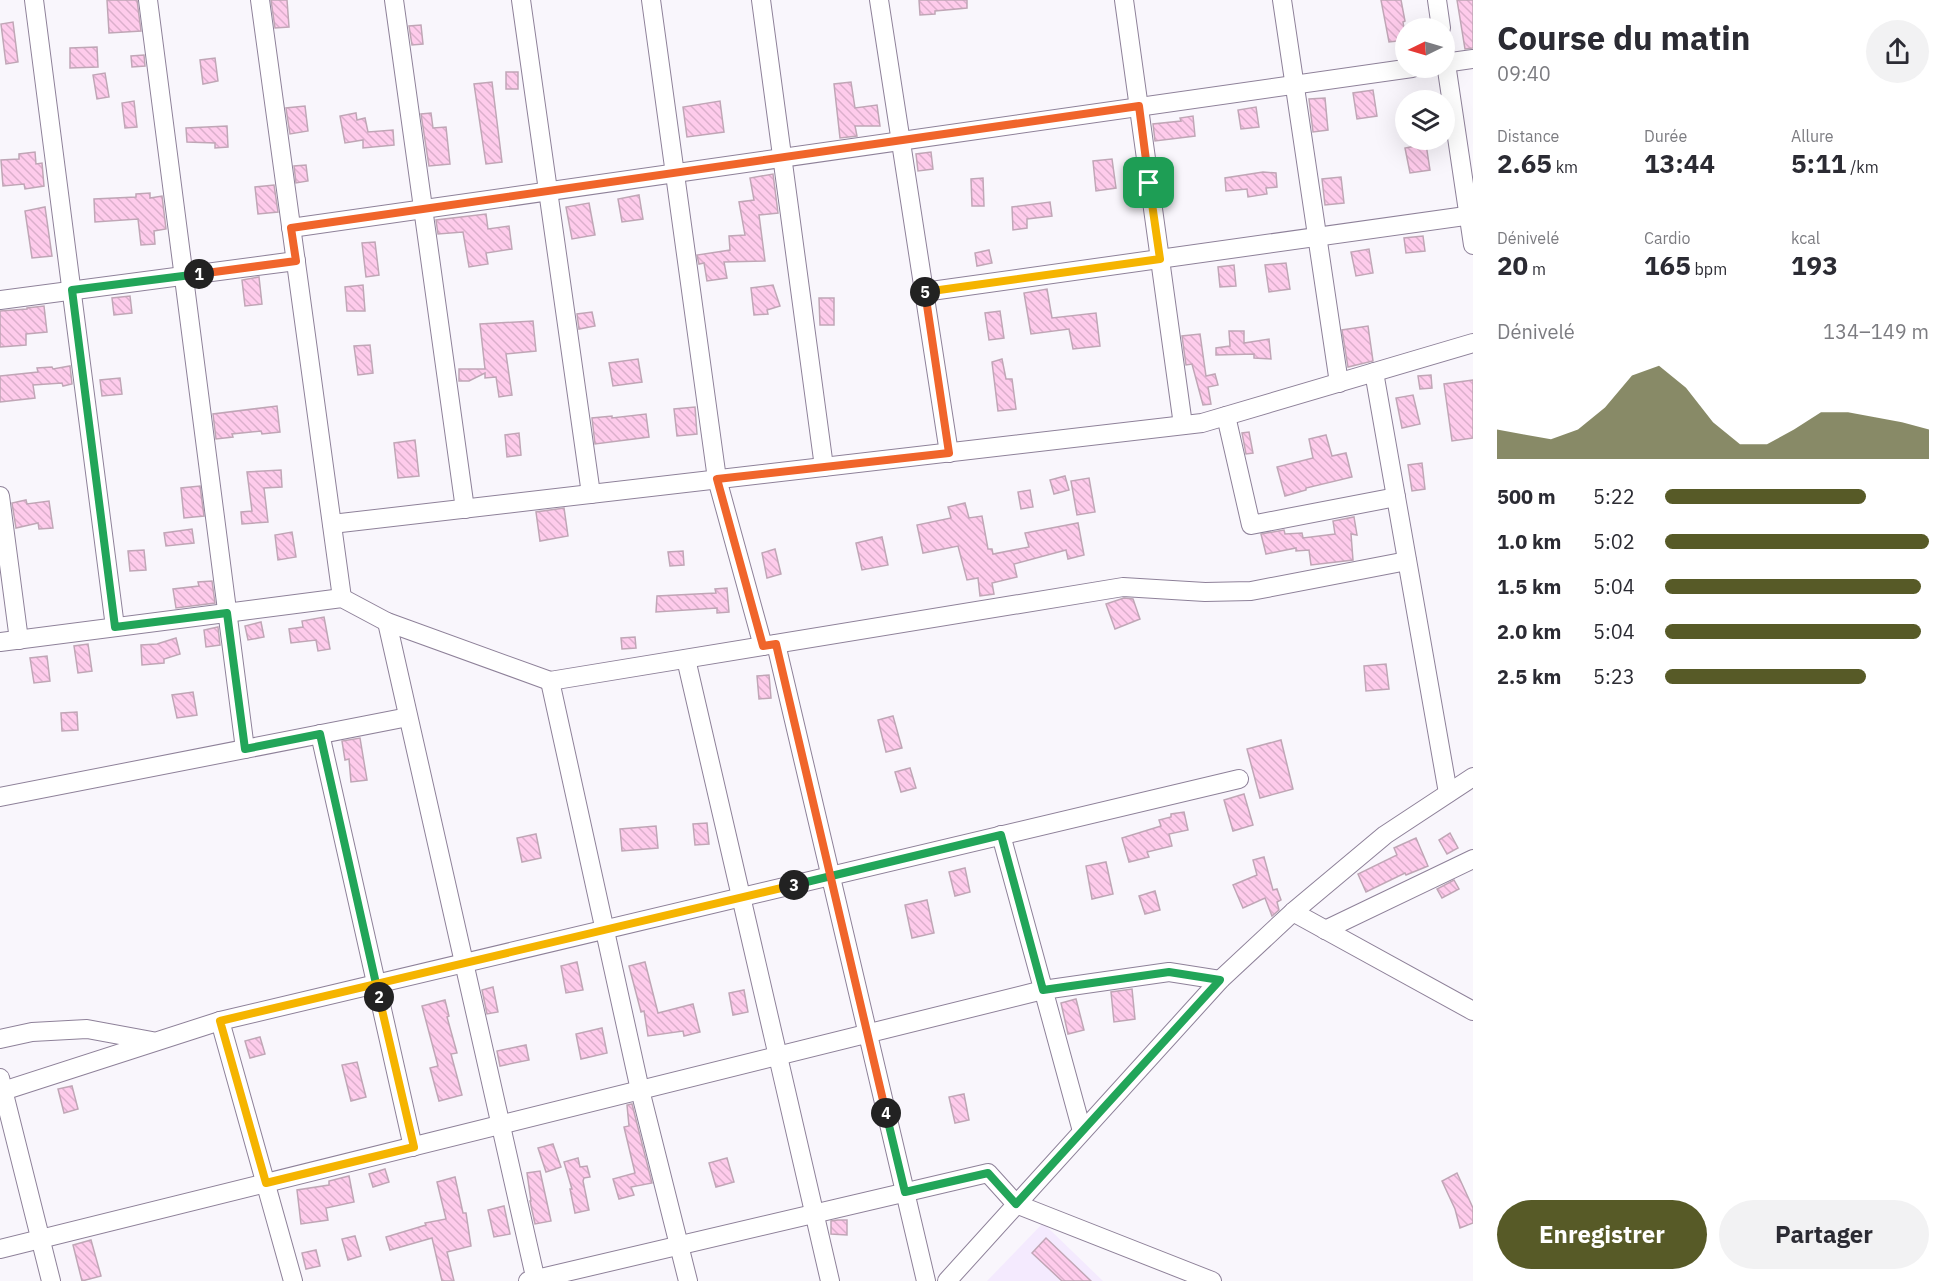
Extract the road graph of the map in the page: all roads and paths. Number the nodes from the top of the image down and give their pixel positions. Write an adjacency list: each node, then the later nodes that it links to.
1 (34, 0): 31 (street)
2 (148, 0): 30 (street)
3 (260, 0): 25 (street)
4 (394, 0): 23 (street)
5 (521, 0): 22 (street)
6 (651, 0): 21 (street)
7 (761, 0): 20 (street)
8 (879, 0): 19 (street)
9 (1124, 0): 18 (street)
10 (1282, 0): 17 (street)
11 (1437, 0): 12 (street)
12 (1440, 18)
13 (1455, 59): 14 (street)
14 (1473, 59)
15 (1395, 70): 17 (street)
16 (1448, 78): 24 (street)
17 (1294, 84): 18 (street); 26 (street)
18 (1139, 106): 19 (street); 28 (street)
19 (901, 141): 20 (street); 32 (street)
20 (782, 157): 21 (street); 40 (street)
21 (675, 173): 22 (street); 41 (street)
22 (548, 191): 23 (street); 42 (street)
23 (423, 209): 25 (street); 45 (street)
24 (1471, 215): 26 (street); 27 (street)
25 (291, 228): 29 (street)
26 (1317, 237): 28 (street); 36 (street)
27 (1473, 245)
28 (1160, 259): 32 (street); 38 (street)
29 (296, 261): 30 (street); 46 (street)
30 (183, 276): 31 (street); 49 (street)
31 (72, 290): 33 (street); 51 (street)
32 (924, 292): 39 (street)
33 (0, 300)
34 (1473, 343): 35 (street)
35 (1374, 372): 36 (street); 44 (street)
36 (1339, 382): 37 (street)
37 (1226, 416): 38 (street); 44 (street)
38 (1183, 425): 39 (street)
39 (949, 453): 40 (street)
40 (824, 467): 41 (street)
41 (717, 479): 42 (street); 54 (street)
42 (591, 494): 45 (street)
43 (0, 496): 52 (street)
44 (1396, 496): 47 (street)
45 (465, 509): 46 (street)
46 (332, 524): 48 (street)
47 (1407, 561): 54 (street); 62 (street)
48 (342, 598): 49 (street); 50 (street)
49 (227, 613): 51 (street); 59 (street)
50 (387, 622): 56 (street); 57 (street)
51 (115, 627): 52 (street)
52 (19, 640): 53 (street)
53 (0, 642)
54 (769, 645): 55 (street); 66 (street)
55 (686, 659): 56 (street); 67 (street)
56 (550, 681): 69 (street)
57 (408, 717): 58 (street); 71 (street)
58 (320, 734): 59 (street); 73 (street)
59 (245, 749): 63 (street)
60 (1473, 777): 62 (street)
61 (1239, 778): 64 (street)
62 (1448, 794): 68 (street)
63 (0, 797)
64 (1001, 835): 66 (street); 74 (street)
65 (1473, 859): 70 (street)
66 (831, 876): 67 (street); 77 (street)
67 (741, 897): 69 (street); 80 (street)
68 (1293, 912): 70 (street); 72 (street)
69 (605, 930): 71 (street); 82 (street)
70 (1325, 930): 75 (street)
71 (464, 963): 73 (street); 83 (street)
72 (1220, 980): 74 (street); 84 (street)
73 (376, 984): 76 (street); 85 (street)
74 (1043, 990): 77 (street); 84 (street)
75 (1473, 1011)
76 (220, 1021): 79 (street); 86 (street)
77 (868, 1034): 80 (street); 87 (street)
78 (0, 1040): 79 (street)
79 (156, 1042): 81 (street)
80 (778, 1056): 82 (street); 89 (street)
81 (1, 1087): 90 (street)
82 (640, 1090): 83 (street); 91 (street)
83 (500, 1125): 85 (street); 93 (street)
84 (1082, 1131): 88 (street)
85 (414, 1147): 86 (street)
86 (266, 1183): 90 (street); 95 (street)
87 (905, 1192): 88 (street); 89 (street); 98 (street)
88 (1016, 1204): 99 (street); 100 (street)
89 (815, 1214): 91 (street); 97 (street)
90 (40, 1239): 92 (street); 94 (street)
91 (679, 1245): 93 (street); 96 (street)
92 (0, 1249)
93 (533, 1280)
94 (51, 1281)
95 (293, 1281)
96 (688, 1281)
97 (830, 1281)
98 (926, 1281)
99 (947, 1281)
100 (1212, 1281)

